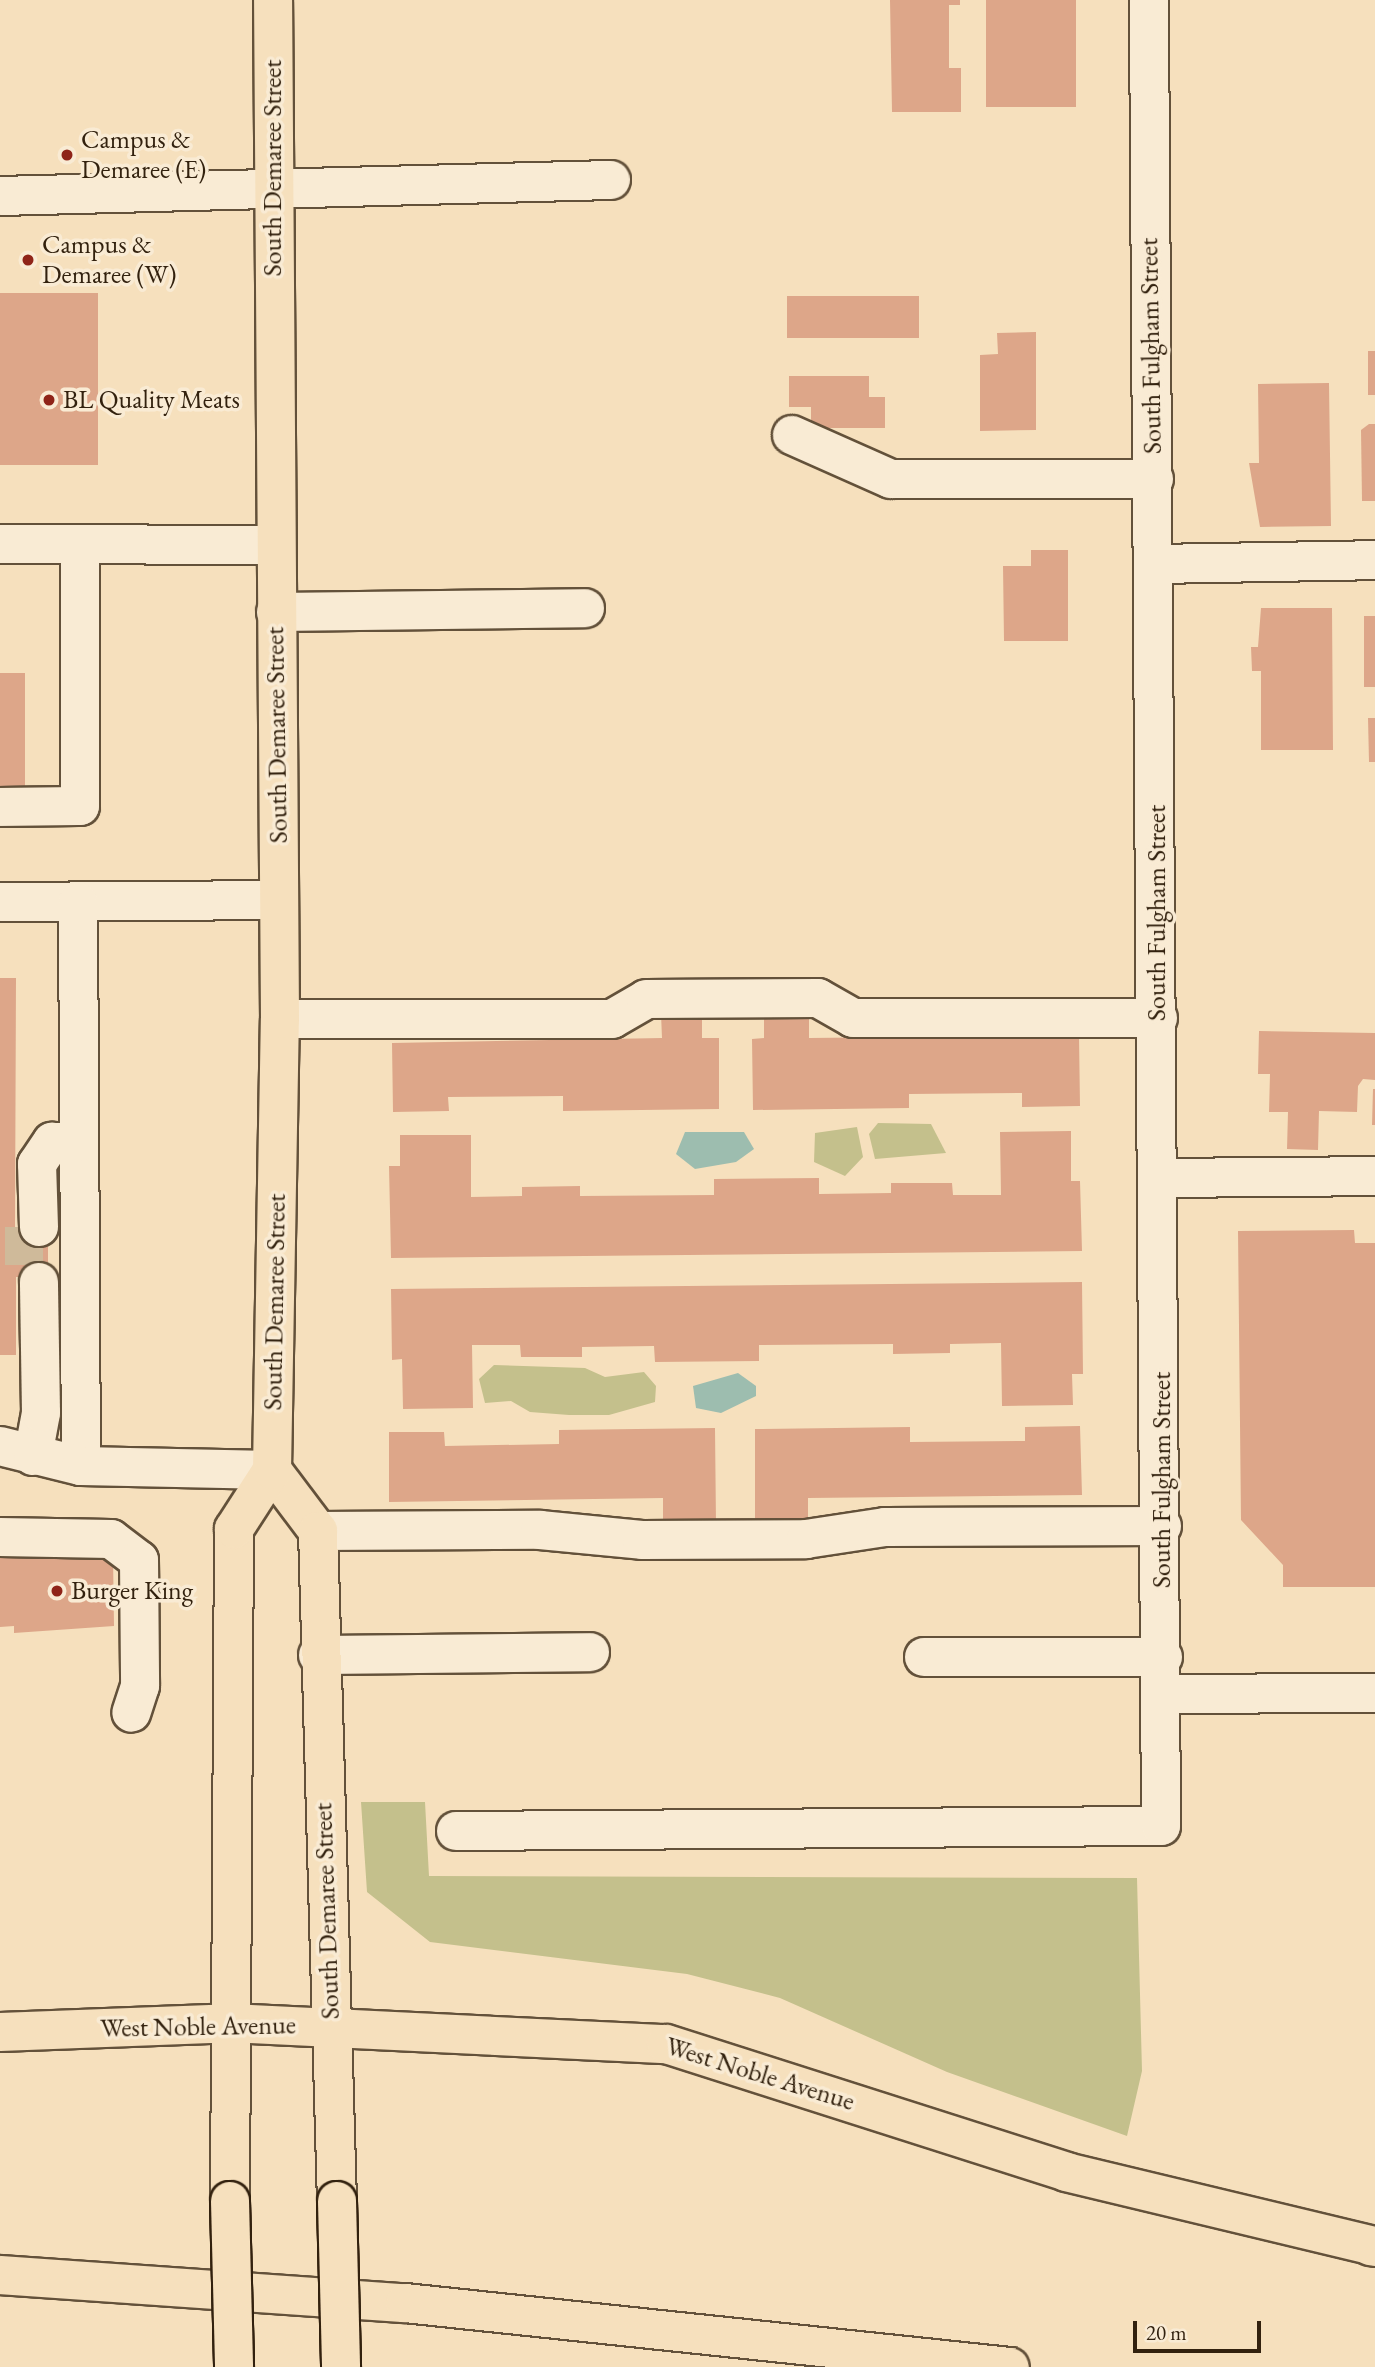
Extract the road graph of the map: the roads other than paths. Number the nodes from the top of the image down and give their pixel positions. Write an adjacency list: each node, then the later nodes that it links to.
1 (273, 0): 4 (main road, South Demaree Street)
2 (1149, 0): 7 (street, South Fulgham Street)
3 (611, 180): 4 (street)
4 (273, 189): 5 (street); 10 (main road, South Demaree Street)
5 (0, 196)
6 (792, 435): 7 (street)
7 (1154, 480): 12 (street, South Fulgham Street)
8 (0, 544): 9 (street)
9 (80, 545): 10 (street); 15 (street)
10 (276, 545): 14 (main road, South Demaree Street)
11 (1375, 560): 12 (street)
12 (1155, 564): 19 (street, South Fulgham Street)
13 (585, 608): 14 (street)
14 (276, 612): 16 (main road, South Demaree Street)
15 (0, 807)
16 (279, 900): 18 (street); 20 (main road, South Demaree Street)
17 (0, 902): 18 (street)
18 (78, 902): 21 (street)
19 (1158, 1018): 20 (street); 23 (street, South Fulgham Street)
20 (280, 1019): 28 (main road, South Demaree Street)
21 (66, 1142): 24 (street); 27 (street)
22 (1375, 1176): 23 (street)
23 (1159, 1178): 29 (street, South Fulgham Street)
24 (31, 1227)
25 (32, 1283): 26 (street)
26 (16, 1451): 27 (street)
27 (82, 1466): 28 (street)
28 (272, 1470): 30 (main road); 40 (main road)
29 (1162, 1526): 30 (street); 35 (street, South Fulgham Street)
30 (318, 1531): 33 (main road, South Demaree Street)
31 (0, 1537): 38 (street)
32 (590, 1652): 33 (street)
33 (318, 1655): 41 (main road, South Demaree Street)
34 (924, 1657): 35 (street)
35 (1163, 1657): 37 (street, South Fulgham Street)
36 (1375, 1693): 37 (street)
37 (1163, 1694): 39 (street, South Fulgham Street)
38 (131, 1713)
39 (456, 1831)
40 (230, 2023): 41 (main road, West Noble Avenue); 42 (main road, West Noble Avenue); 45 (main road, bridge)
41 (331, 2027): 43 (main road, West Noble Avenue); 46 (main road, South Demaree Street, bridge)
42 (0, 2032)
43 (1373, 2247)
44 (0, 2275): 47 (main road)
45 (233, 2367)
46 (341, 2367)
47 (1010, 2367)

